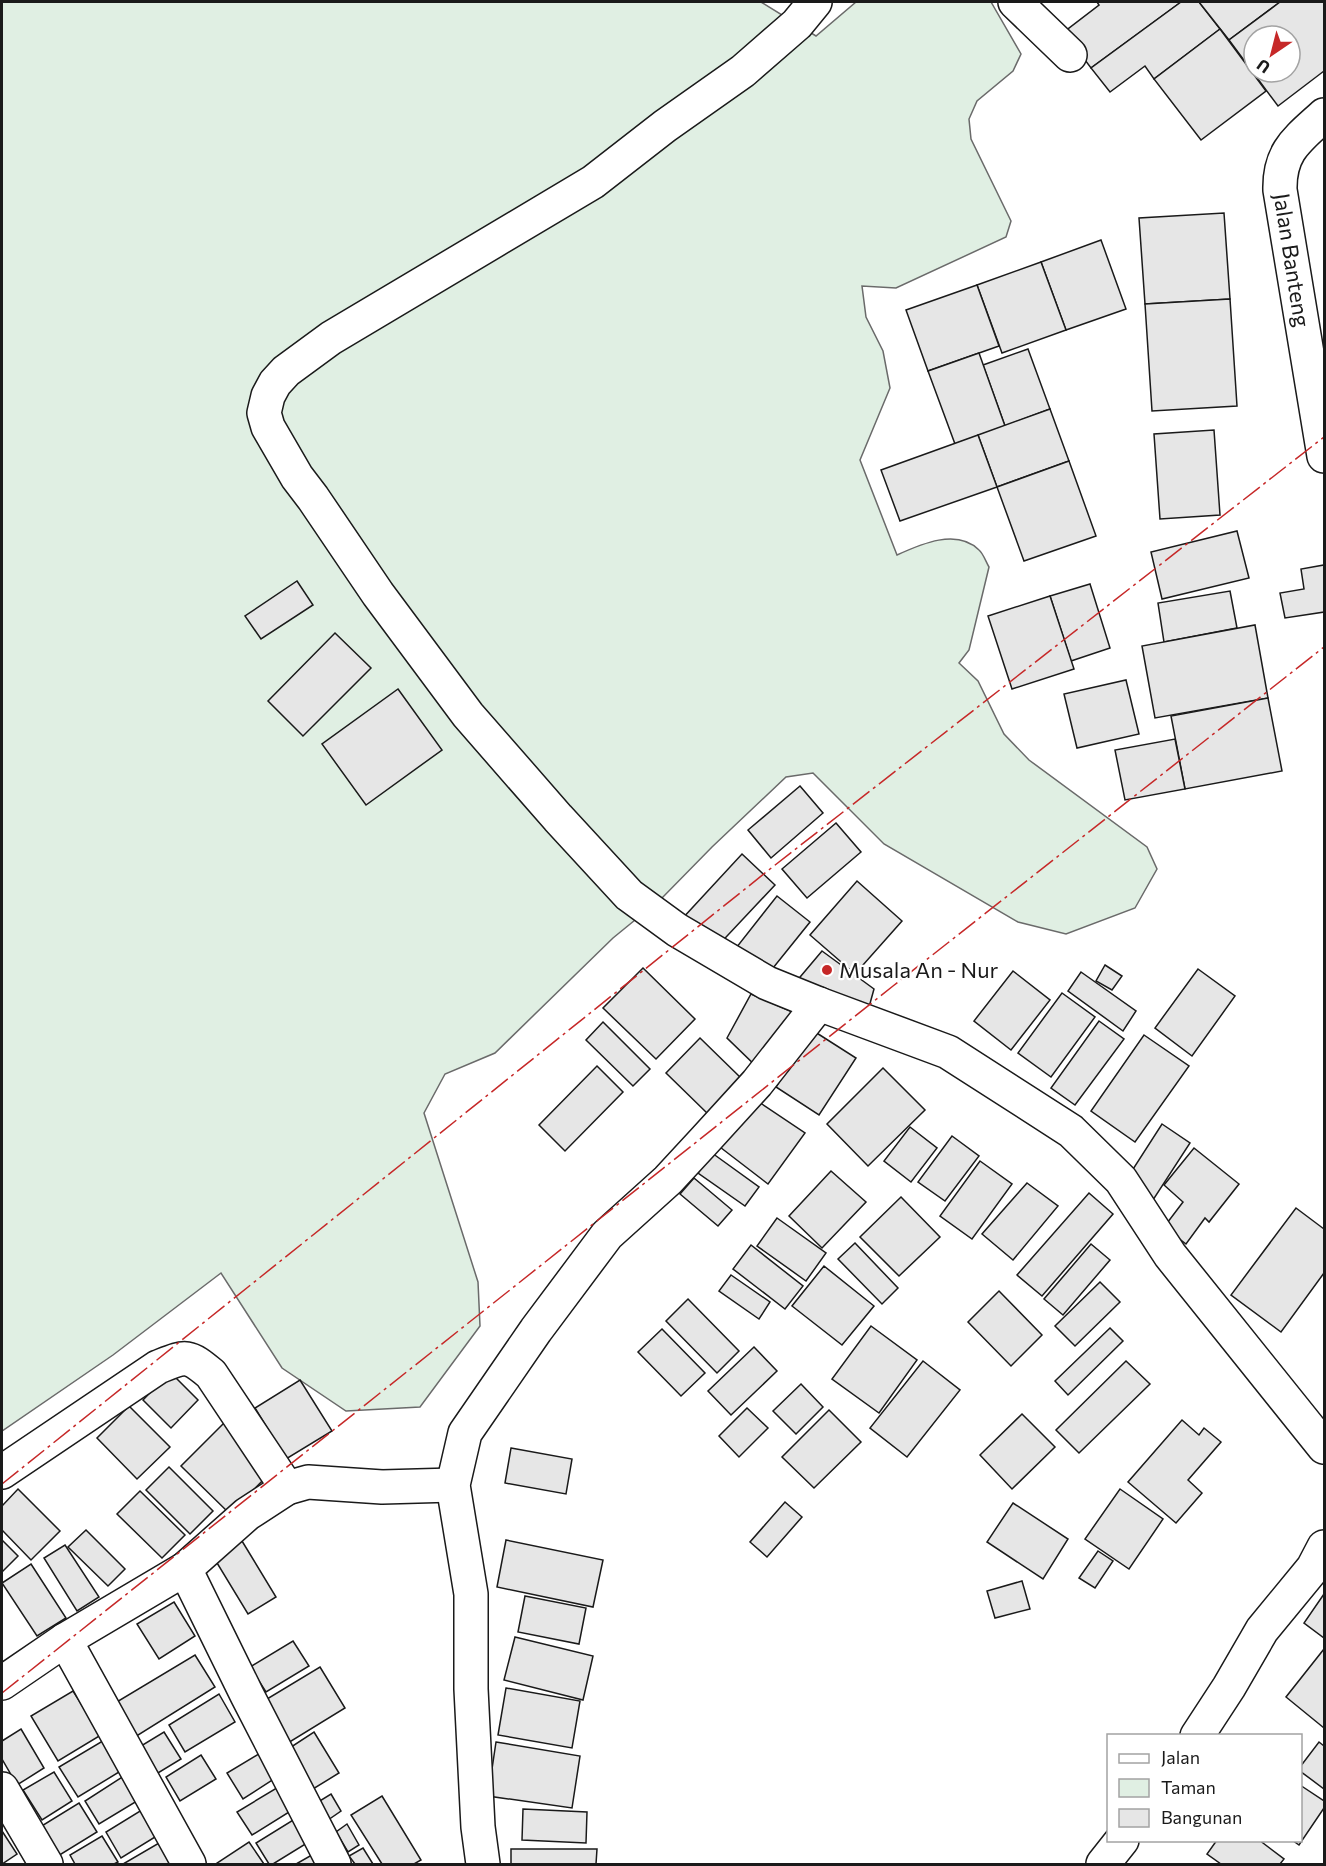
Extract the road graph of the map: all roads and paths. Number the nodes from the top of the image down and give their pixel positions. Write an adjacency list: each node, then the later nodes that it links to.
1 (815, 2): 6 (street)
2 (1015, 2): 3 (street)
3 (1070, 55)
4 (1324, 115): 5 (street, Jalan Banteng)
5 (1324, 456)
6 (819, 1004): 7 (street); 9 (street)
7 (1324, 1447)
8 (2, 1472): 10 (street)
9 (453, 1485): 10 (street); 21 (street)
10 (287, 1488): 12 (street)
11 (1321, 1564): 15 (street)
12 (185, 1569): 13 (street); 20 (street)
13 (65, 1640): 14 (street); 19 (street)
14 (2, 1683)
15 (1198, 1734)
16 (2, 1789): 18 (street)
17 (1120, 1842): 22 (street)
18 (46, 1864)
19 (189, 1864)
20 (334, 1864)
21 (483, 1864)
22 (1103, 1864)

